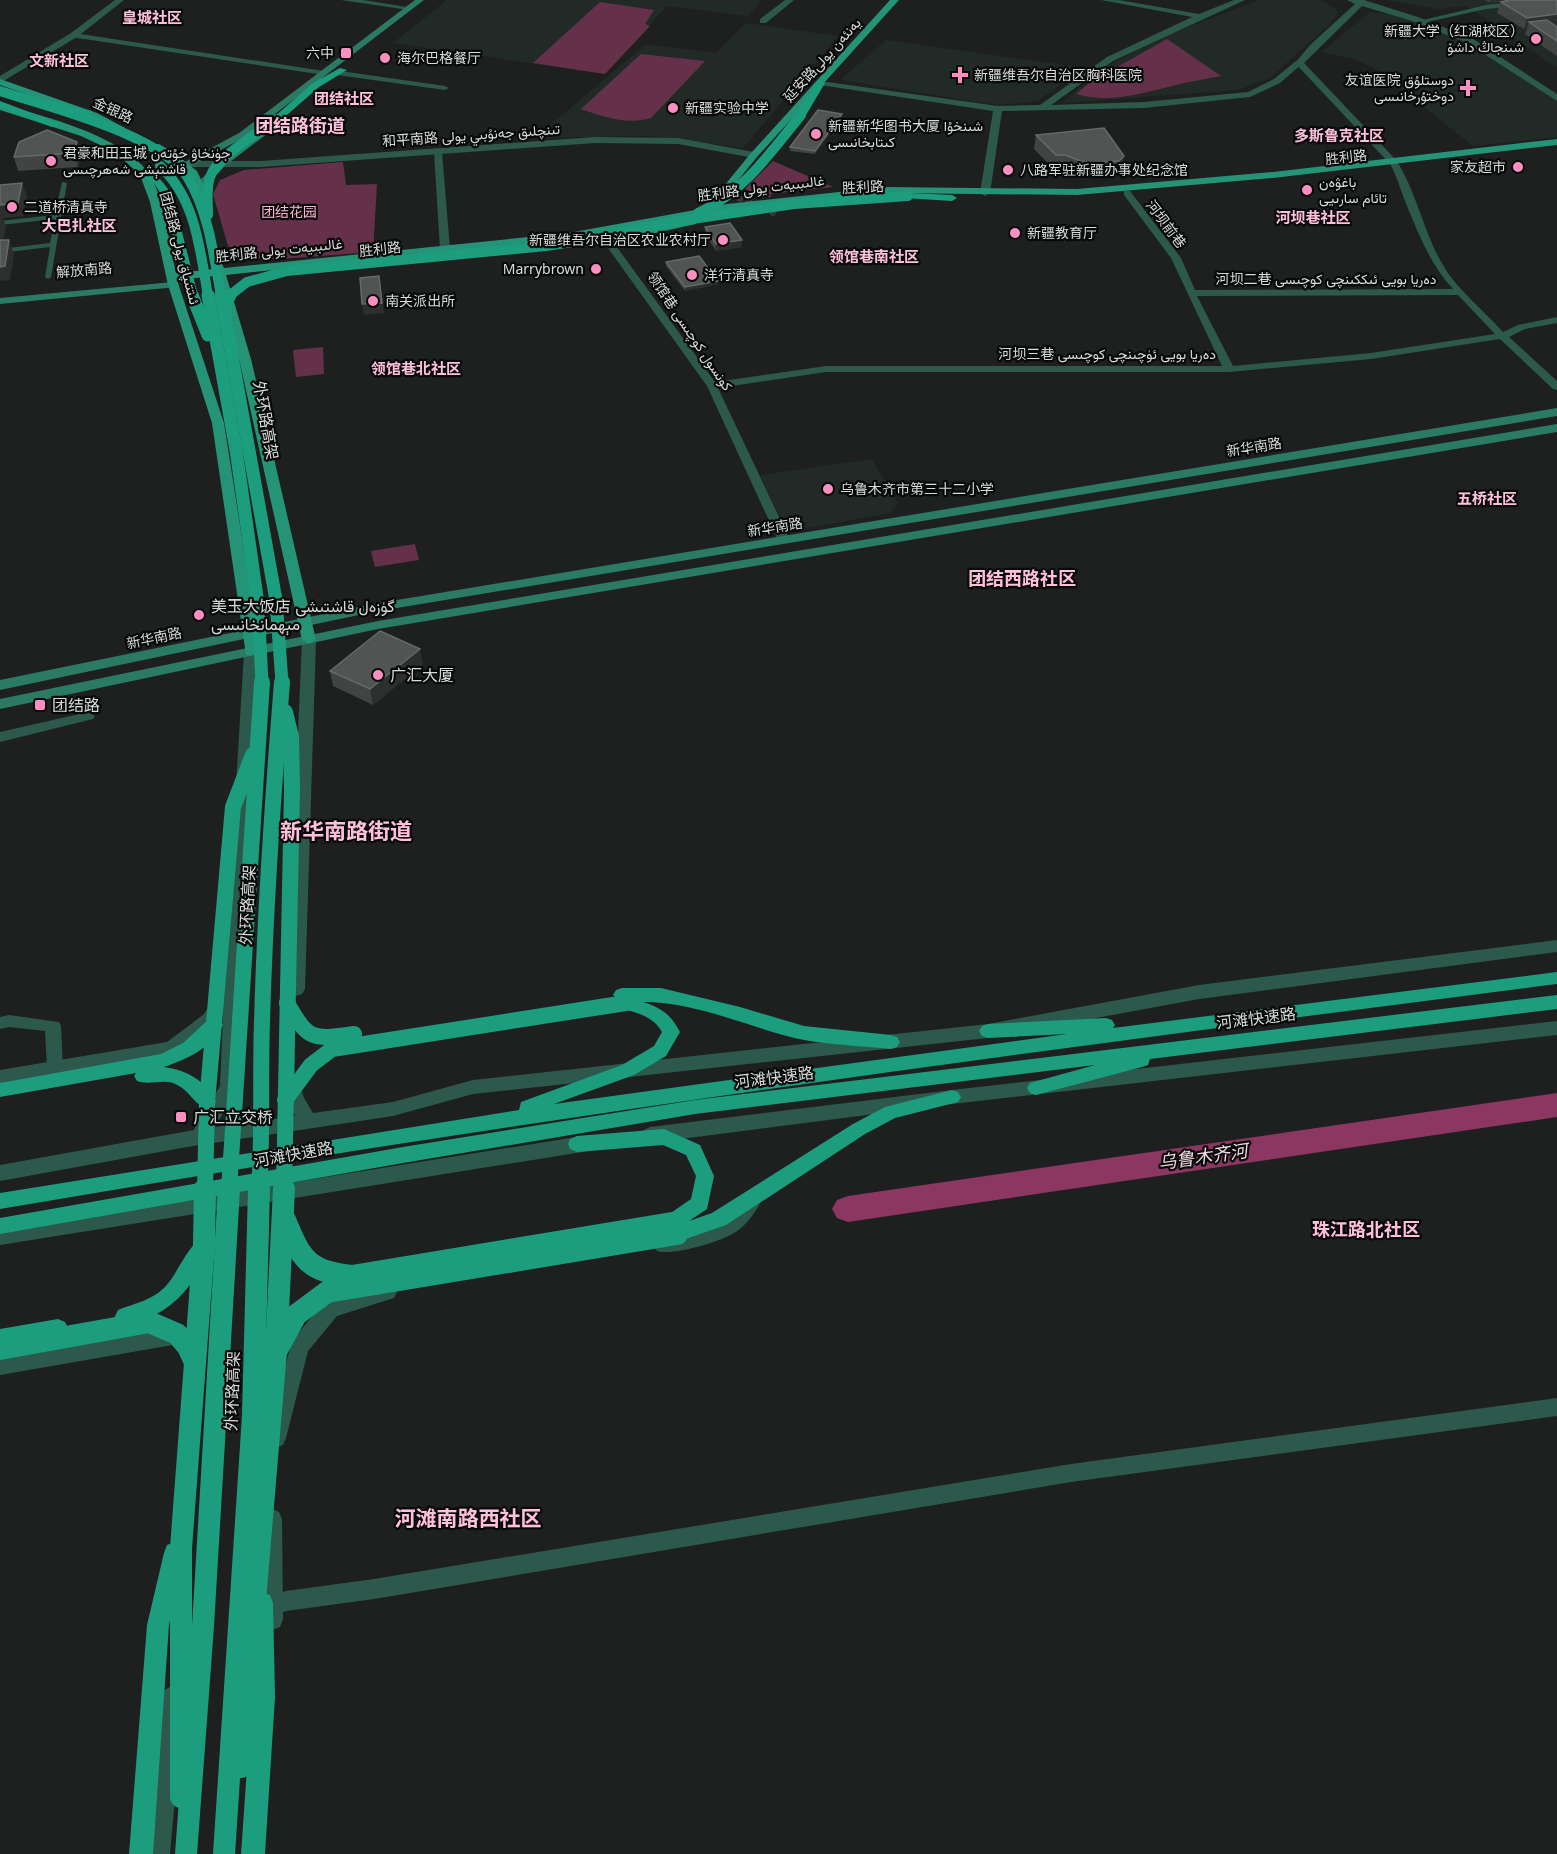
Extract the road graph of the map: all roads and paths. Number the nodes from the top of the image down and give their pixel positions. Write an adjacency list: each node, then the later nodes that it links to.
1 (120, 0): 17 (street)
2 (345, 0): 13 (street)
3 (420, 0): 13 (main road, 团结路 ئىتتىپاق يولى)
4 (429, 0): 19 (main road)
5 (790, 0): 16 (street)
6 (883, 0): 35 (main road)
7 (895, 0): 21 (main road, 延安路يەنئەن يولى)
8 (1105, 0): 14 (street)
9 (1241, 0): 12 (street)
10 (1557, 0): 15 (street)
11 (1357, 1): 15 (street); 18 (street); 25 (street)
12 (1222, 3): 14 (street)
13 (409, 8): 20 (main road, 团结路 ئىتتىپاق يولى)
14 (1200, 16): 28 (street)
15 (1427, 20): 24 (street)
16 (763, 21)
17 (74, 36): 20 (street); 22 (street)
18 (1299, 63): 28 (street); 38 (street)
19 (341, 71): 23 (street); 36 (main road); 51 (highway, bridge)
20 (324, 73): 37 (main road, 团结路 ئىتتىپاق يولى)
21 (820, 83): 29 (street); 35 (main road, 延安路يەنئەن يولى); 49 (highway, bridge)
22 (0, 85): 30 (main road, 金银路); 30 (highway, bridge); 51 (highway, 外环路高架, bridge)
23 (445, 88)
24 (1557, 91)
25 (1557, 98)
26 (0, 99): 66 (highway, 外环路高架, bridge)
27 (0, 106): 31 (main road); 31 (highway)
28 (1043, 107): 29 (street)
29 (998, 109): 42 (street)
30 (88, 113): 37 (main road, 金银路)
31 (55, 125): 39 (main road)
32 (1557, 142): 38 (main road, 胜利路)
33 (1557, 148): 38 (main road, 胜利路)
34 (438, 152): 35 (street, 和平南路 تىنچلىق جەنۇبىي يولى); 36 (street, 和平南路 تىنچلىق جەنۇبىي يولى); 54 (street)
35 (750, 154): 45 (main road, 延安路يەنئەن يولى); 46 (main road)
36 (223, 163): 37 (street, 和平南路 تىنچلىق جەنۇبىي يولى); 41 (main road)
37 (188, 164): 39 (main road, 团结路 ئىتتىپاق يولى); 41 (main road)
38 (1394, 164): 42 (main road, 胜利路 غالىبىيەت يولى); 43 (main road, 胜利路); 59 (street)
39 (144, 174): 58 (main road, 团结路 ئىتتىپاق يولى); 66 (highway, bridge)
40 (63, 183): 47 (street)
41 (201, 185): 56 (main road, 团结路 ئىتتىپاق يولى)
42 (985, 192): 45 (main road, 胜利路 غالىبىيەت يولى)
43 (1127, 193): 44 (main road, 胜利路); 61 (street, 河坝前巷)
44 (952, 198): 48 (main road, 胜利路); 49 (highway, bridge)
45 (711, 208): 46 (main road, 胜利路 غالىبىيەت يولى); 48 (main road, 延安路يەنئەن يولى)
46 (682, 213): 54 (main road, 胜利路 غالىبىيەت يولى)
47 (58, 217): 50 (street); 53 (street)
48 (699, 221): 52 (main road, 胜利路)
49 (672, 222): 63 (highway, bridge)
50 (0, 223)
51 (208, 228): 63 (highway, 外环路高架, bridge)
52 (608, 241): 56 (main road, 胜利路); 68 (street, 领馆巷 كونسول كوچىسى)
53 (53, 245): 55 (street); 57 (street)
54 (445, 249): 56 (main road, 胜利路 غالىبىيەت يولى)
55 (0, 251)
56 (221, 275): 58 (main road, 胜利路); 75 (main road, 团结路 ئىتتىپاق يولى)
57 (48, 277)
58 (172, 281): 60 (main road, 解放南路); 62 (main road); 76 (main road, 团结路 ئىتتىپاق يولى)
59 (1461, 292): 61 (street, 河坝二巷 دەريا بويى ئىككىنچى كوچىسى); 65 (street)
60 (0, 293)
61 (1191, 293): 67 (street, 河坝前巷)
62 (0, 301)
63 (225, 317): 80 (highway, 外环路高架, bridge)
64 (1557, 320): 65 (street, 河坝三巷 دەريا بويى ئۈچىنچى كوچىسى)
65 (1502, 336): 67 (street, 河坝三巷 دەريا بويى ئۈچىنچى كوچىسى); 69 (street)
66 (220, 365): 84 (highway, 外环路高架, bridge)
67 (1229, 369): 68 (street, 河坝三巷 دەريا بويى ئۈچىنچى كوچىسى)
68 (712, 386): 72 (street, 领馆巷 كونسول كوچىسى)
69 (1557, 387)
70 (1557, 412): 72 (main road, 新华南路)
71 (1557, 428): 74 (main road, 新华南路)
72 (784, 540): 73 (main road, 新华南路)
73 (614, 568): 74 (main road); 75 (main road, 新华南路)
74 (619, 585): 77 (main road, 新华南路)
75 (307, 622): 76 (main road, 新华南路); 77 (main road, 团结路 ئىتتىپاق يولى)
76 (250, 633): 78 (main road, 团结路 ئىتتىپاق يولى); 79 (main road, 新华南路)
77 (309, 640): 78 (main road, 新华南路); 108 (street)
78 (251, 652): 81 (main road, 新华南路); 87 (street)
79 (0, 685)
80 (281, 697): 89 (highway, bridge); 136 (highway, 外环路高架, bridge)
81 (0, 704)
82 (88, 716): 83 (street)
83 (0, 737)
84 (259, 740): 93 (highway, bridge); 135 (highway, 外环路高架, bridge)
85 (1557, 946): 95 (street)
86 (1557, 978): 91 (highway, 河滩快速路)
87 (234, 983): 98 (street); 109 (street)
88 (624, 999): 89 (highway, bridge); 96 (highway); 99 (highway); 105 (highway, bridge)
89 (286, 1000): 105 (highway, bridge)
90 (1557, 1002): 97 (highway, 河滩快速路)
91 (1215, 1020): 95 (highway); 107 (highway, 河滩快速路)
92 (0, 1023): 98 (street)
93 (214, 1025): 102 (highway); 106 (highway, bridge)
94 (1557, 1028): 101 (street)
95 (988, 1031): 96 (street)
96 (891, 1042): 99 (street)
97 (1210, 1043): 101 (highway); 117 (highway, 河滩快速路)
98 (55, 1068): 100 (street)
99 (628, 1070): 107 (highway); 108 (street)
100 (0, 1077)
101 (1036, 1088): 103 (street)
102 (0, 1090)
103 (952, 1097): 110 (street); 113 (highway)
104 (0, 1099): 106 (highway)
105 (284, 1100): 116 (highway, bridge)
106 (207, 1102): 120 (highway, bridge)
107 (495, 1119): 114 (highway, 河滩快速路)
108 (308, 1120): 109 (street)
109 (187, 1139): 111 (street)
110 (577, 1144): 112 (street); 118 (highway)
111 (0, 1173)
112 (315, 1186): 115 (street); 128 (street)
113 (756, 1196): 118 (highway); 128 (street)
114 (0, 1201)
115 (203, 1204): 119 (street); 121 (street)
116 (283, 1215): 118 (highway, bridge); 124 (highway, bridge)
117 (0, 1226)
118 (675, 1228): 124 (highway, bridge)
119 (0, 1237)
120 (204, 1244): 122 (highway); 125 (highway, bridge)
121 (204, 1334): 126 (street); 133 (street)
122 (0, 1338)
123 (0, 1349): 125 (highway, bridge)
124 (276, 1351): 130 (highway, bridge)
125 (195, 1362): 129 (highway, bridge)
126 (0, 1366)
127 (1557, 1407): 131 (street)
128 (273, 1450): 131 (street)
129 (183, 1520): 132 (highway, bridge); 134 (highway, bridge)
130 (258, 1550): 137 (highway, bridge); 138 (highway, bridge)
131 (272, 1606): 139 (street)
132 (141, 1854)
133 (158, 1854)
134 (180, 1854)
135 (186, 1854)
136 (224, 1854)
137 (233, 1854)
138 (253, 1854)
139 (264, 1854)

